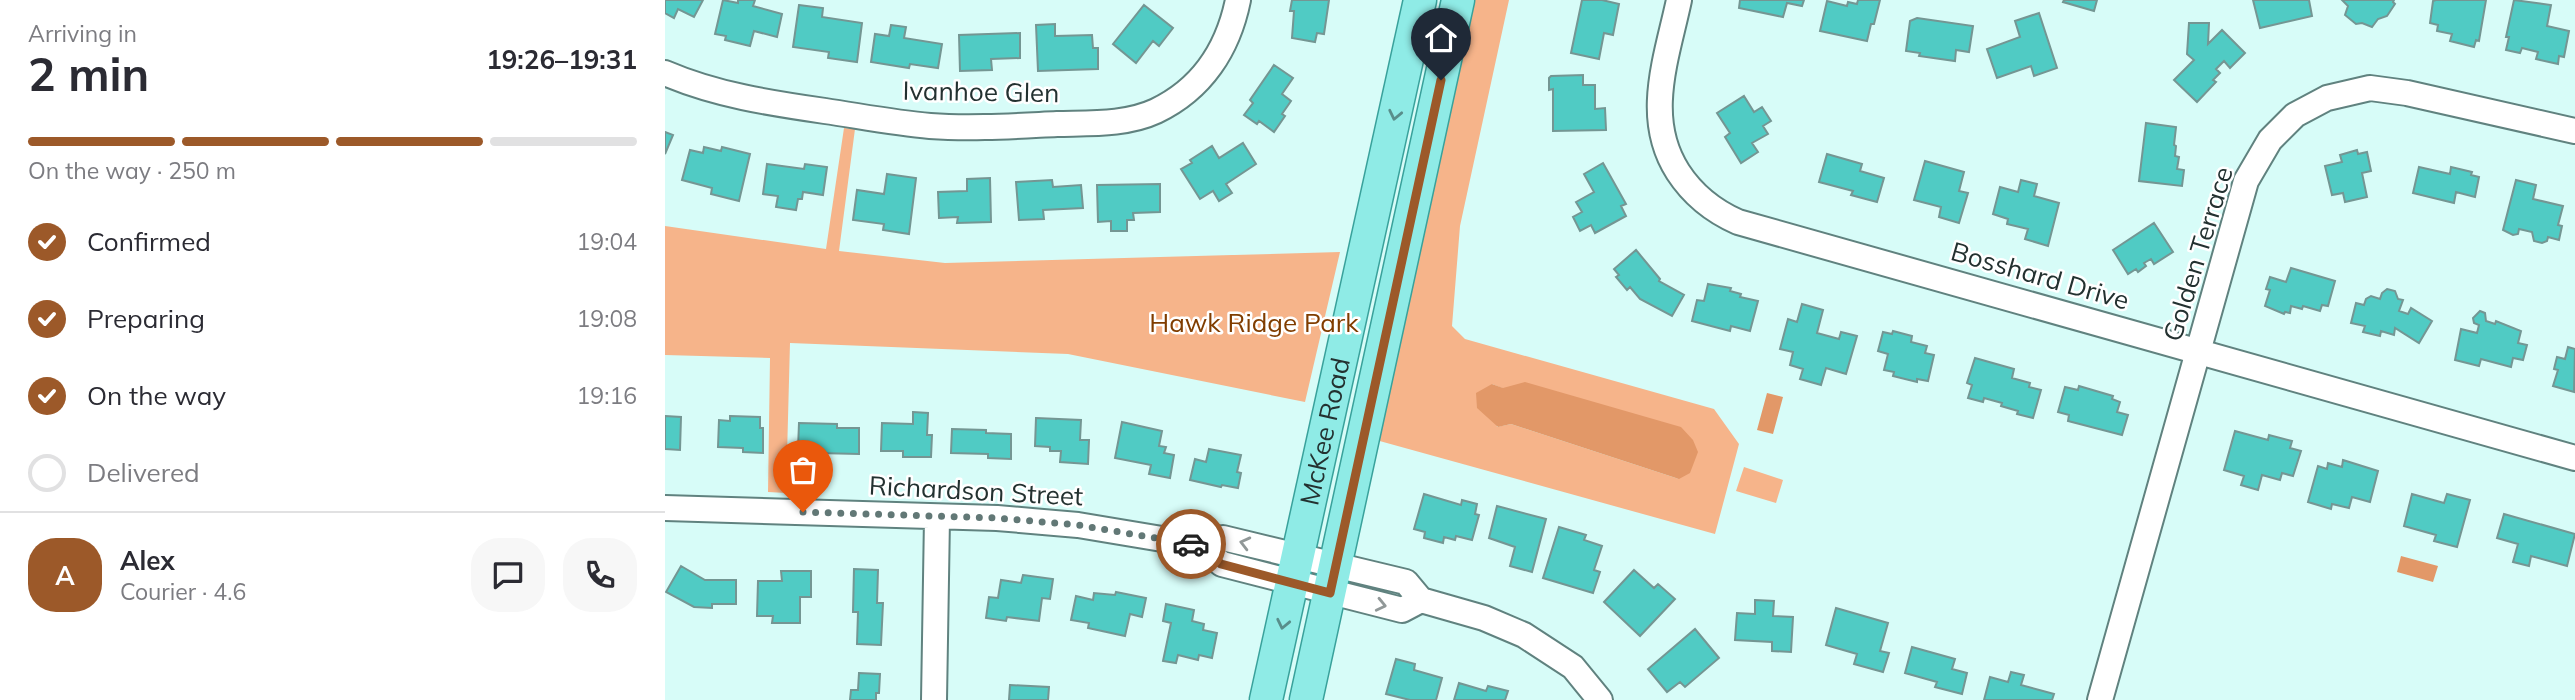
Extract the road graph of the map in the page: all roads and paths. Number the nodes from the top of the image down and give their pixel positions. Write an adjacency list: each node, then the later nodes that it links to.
1 (1238, 0): 5 (street, Ivanhoe Glen)
2 (1420, 0): 11 (main road, McKee Road, one-way to 11)
3 (1458, 0): 12 (main road, McKee Road)
4 (1679, 0): 7 (street, Bosshard Drive)
5 (665, 73)
6 (2575, 131): 7 (street, Golden Terrace)
7 (2199, 351): 8 (street, Bosshard Drive); 17 (street, Golden Terrace)
8 (2575, 458)
9 (665, 508): 10 (street, Richardson Street)
10 (937, 517): 11 (street, Richardson Street); 13 (street)
11 (1295, 569): 12 (street, Richardson Street); 14 (main road, McKee Road, one-way to 14)
12 (1333, 579): 15 (main road, McKee Road); 16 (street, Richardson Street)
13 (934, 700)
14 (1266, 700)
15 (1306, 700)
16 (1600, 700)
17 (2100, 700)

